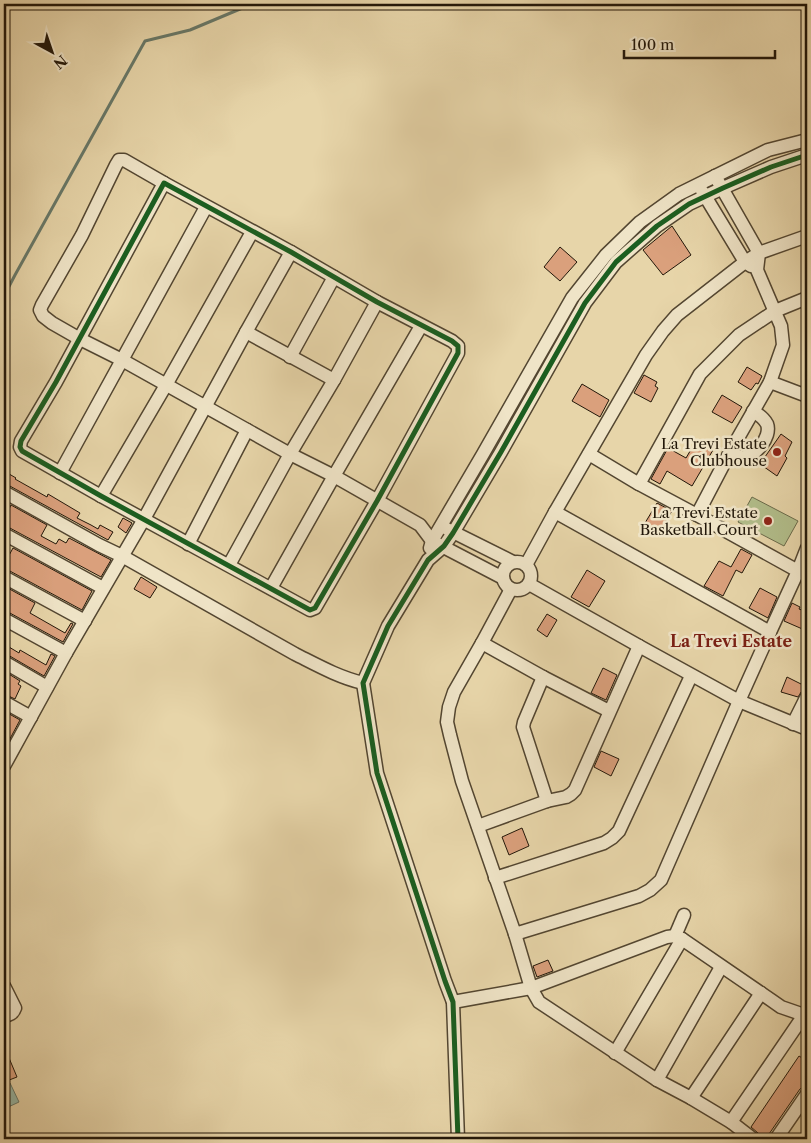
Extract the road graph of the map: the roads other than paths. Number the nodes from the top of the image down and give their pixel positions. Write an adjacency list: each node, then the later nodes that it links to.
1 (807, 140): 3 (street)
2 (807, 155): 6 (street)
3 (715, 176): 5 (street); 6 (street)
4 (164, 184): 8 (street); 23 (street); 23 (street)
5 (697, 184): 7 (street); 16 (street)
6 (723, 188): 7 (street); 12 (street)
7 (705, 197): 13 (street); 19 (street)
8 (206, 207): 9 (street); 25 (street)
9 (252, 232): 11 (street); 28 (street)
10 (807, 236): 12 (street)
11 (291, 252): 15 (street); 22 (street)
12 (759, 253): 13 (street); 14 (street)
13 (745, 262): 14 (street); 35 (street)
14 (757, 270): 20 (street)
15 (334, 277): 18 (street); 24 (street)
16 (572, 298): 19 (street); 46 (street)
17 (807, 298): 20 (street)
18 (377, 302): 21 (street); 26 (street)
19 (585, 303): 47 (street)
20 (775, 311): 27 (street); 38 (street)
21 (421, 326): 37 (street); 41 (street)
22 (246, 332): 24 (street); 30 (street)
23 (80, 339): 25 (street); 36 (street)
24 (290, 357): 26 (street)
25 (122, 360): 28 (street); 36 (street)
26 (334, 380): 34 (street)
27 (770, 382): 29 (street); 31 (street)
28 (166, 385): 30 (street); 40 (street)
29 (807, 396)
30 (205, 406): 32 (street); 44 (street)
31 (753, 411): 33 (street); 33 (street)
32 (248, 430): 34 (street); 50 (street)
33 (730, 452): 43 (street)
34 (290, 454): 37 (street); 56 (street)
35 (589, 454): 38 (street); 42 (street)
36 (60, 472): 40 (street)
37 (334, 476): 41 (street); 63 (street)
38 (639, 484): 43 (street)
39 (4, 492): 53 (street)
40 (101, 496): 44 (street)
41 (376, 501): 45 (street); 63 (street)
42 (555, 512): 57 (street); 67 (street)
43 (697, 515): 58 (street)
44 (144, 519): 50 (street); 53 (street)
45 (420, 525): 46 (street); 49 (street)
46 (441, 526): 47 (street); 49 (street)
47 (453, 533): 51 (street); 55 (street)
48 (4, 534): 62 (street)
49 (432, 540): 51 (street); 54 (street)
50 (188, 544): 56 (street)
51 (444, 546): 54 (street); 60 (street)
52 (807, 548): 58 (street)
53 (122, 556): 62 (street); 74 (street)
54 (428, 560): 74 (street)
55 (513, 562): 57 (street); 60 (street)
56 (229, 565): 63 (street)
57 (526, 565): 61 (street)
58 (803, 573): 67 (street)
59 (4, 577): 66 (street)
60 (503, 578): 64 (street)
61 (529, 584): 64 (street); 69 (street)
62 (104, 588): 66 (street)
63 (271, 588)
64 (511, 589): 68 (street)
65 (4, 619): 70 (street)
66 (85, 621): 70 (street)
67 (770, 632): 77 (street)
68 (482, 643): 73 (street); 86 (street)
69 (639, 646): 72 (street); 79 (street)
70 (66, 653): 75 (street)
71 (4, 662): 75 (street)
72 (691, 676): 77 (street); 87 (street)
73 (543, 677): 79 (street); 85 (street)
74 (363, 683): 95 (street)
75 (47, 687): 80 (street)
76 (807, 696): 81 (street)
77 (738, 701): 81 (street); 89 (street)
78 (4, 702): 80 (street)
79 (609, 711): 85 (street)
80 (31, 717): 83 (street)
81 (793, 724): 82 (street)
82 (807, 729)
83 (8, 748): 84 (street)
84 (4, 766)
85 (547, 801): 86 (street)
86 (478, 826): 87 (street)
87 (495, 878): 89 (street)
88 (684, 915): 90 (street)
89 (514, 934): 93 (street)
90 (679, 938): 91 (street); 93 (street); 98 (street)
91 (721, 967): 94 (street); 99 (street)
92 (4, 986): 97 (street)
93 (531, 988): 95 (street); 98 (street)
94 (761, 994): 96 (street); 101 (street)
95 (453, 1002): 103 (street)
96 (806, 1015): 102 (street)
97 (4, 1016)
98 (615, 1053): 99 (street)
99 (657, 1080): 101 (street)
100 (807, 1094): 105 (street)
101 (691, 1098): 102 (street)
102 (730, 1122): 104 (street)
103 (458, 1139)
104 (753, 1139)
105 (776, 1139)

